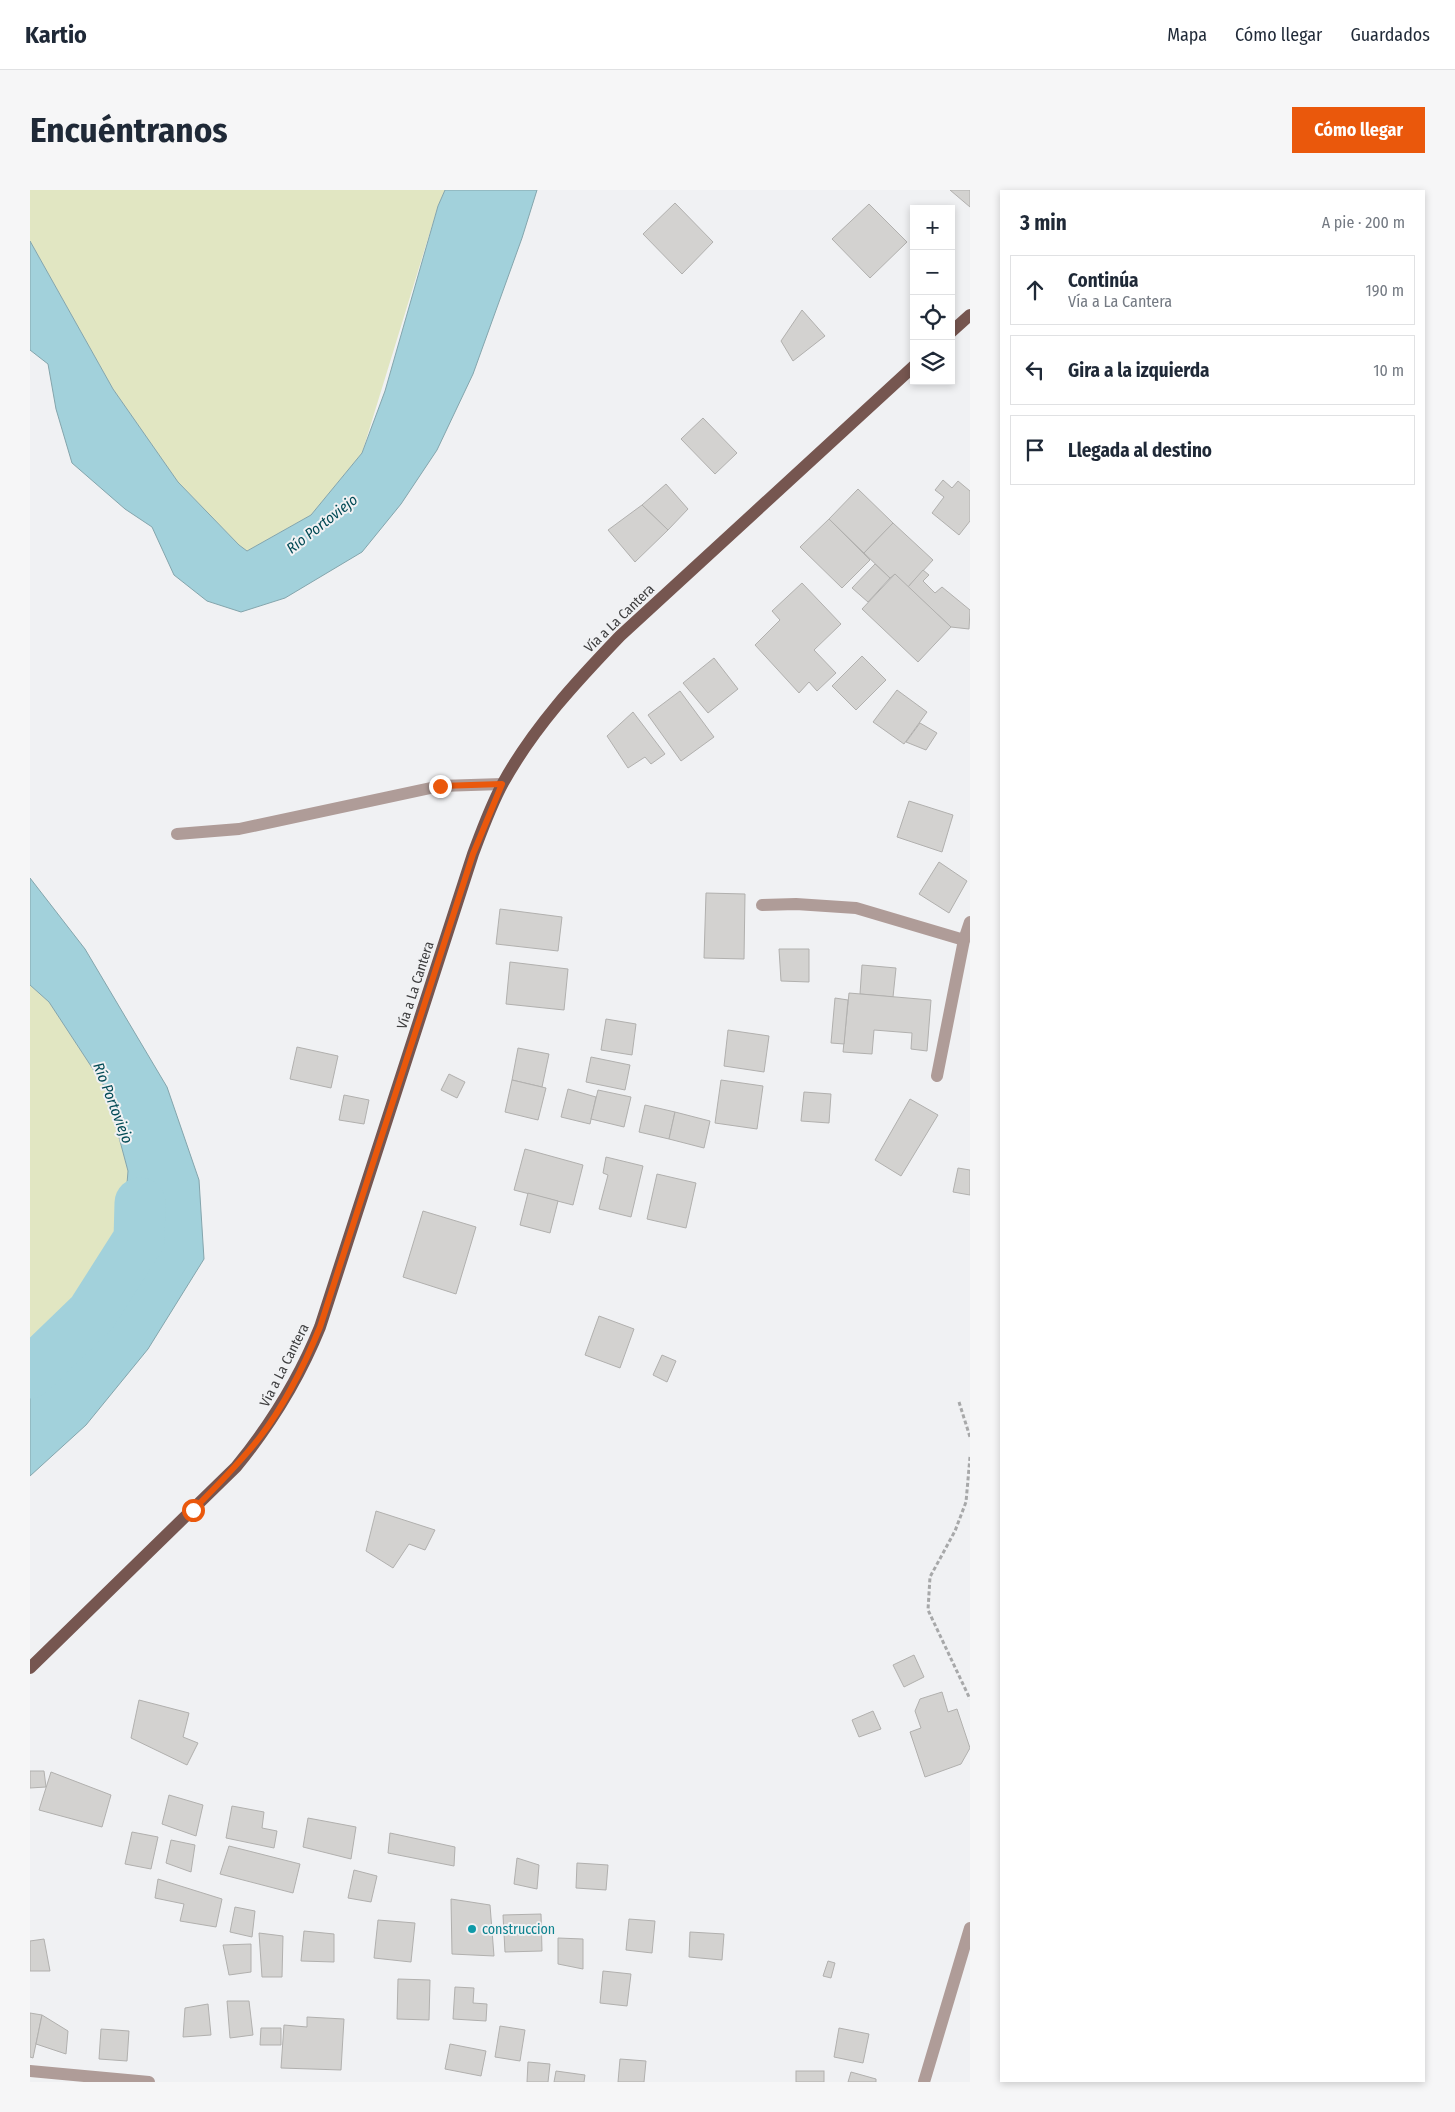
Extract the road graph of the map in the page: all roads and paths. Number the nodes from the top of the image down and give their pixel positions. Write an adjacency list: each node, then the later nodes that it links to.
1 (970, 315): 2 (main road)
2 (955, 328)
3 (910, 370): 4 (main road, Vía a La Cantera)
4 (502, 784): 5 (street); 13 (main road, Vía a La Cantera)
5 (177, 834)
6 (762, 905): 8 (street)
7 (970, 922): 8 (street)
8 (964, 940): 9 (street)
9 (937, 1076)
10 (960, 1402): 11 (path)
11 (970, 1438)
12 (970, 1457): 14 (path)
13 (30, 1668)
14 (970, 1699)
15 (970, 1928): 18 (street)
16 (30, 2071): 17 (street)
17 (148, 2082)
18 (924, 2082)

